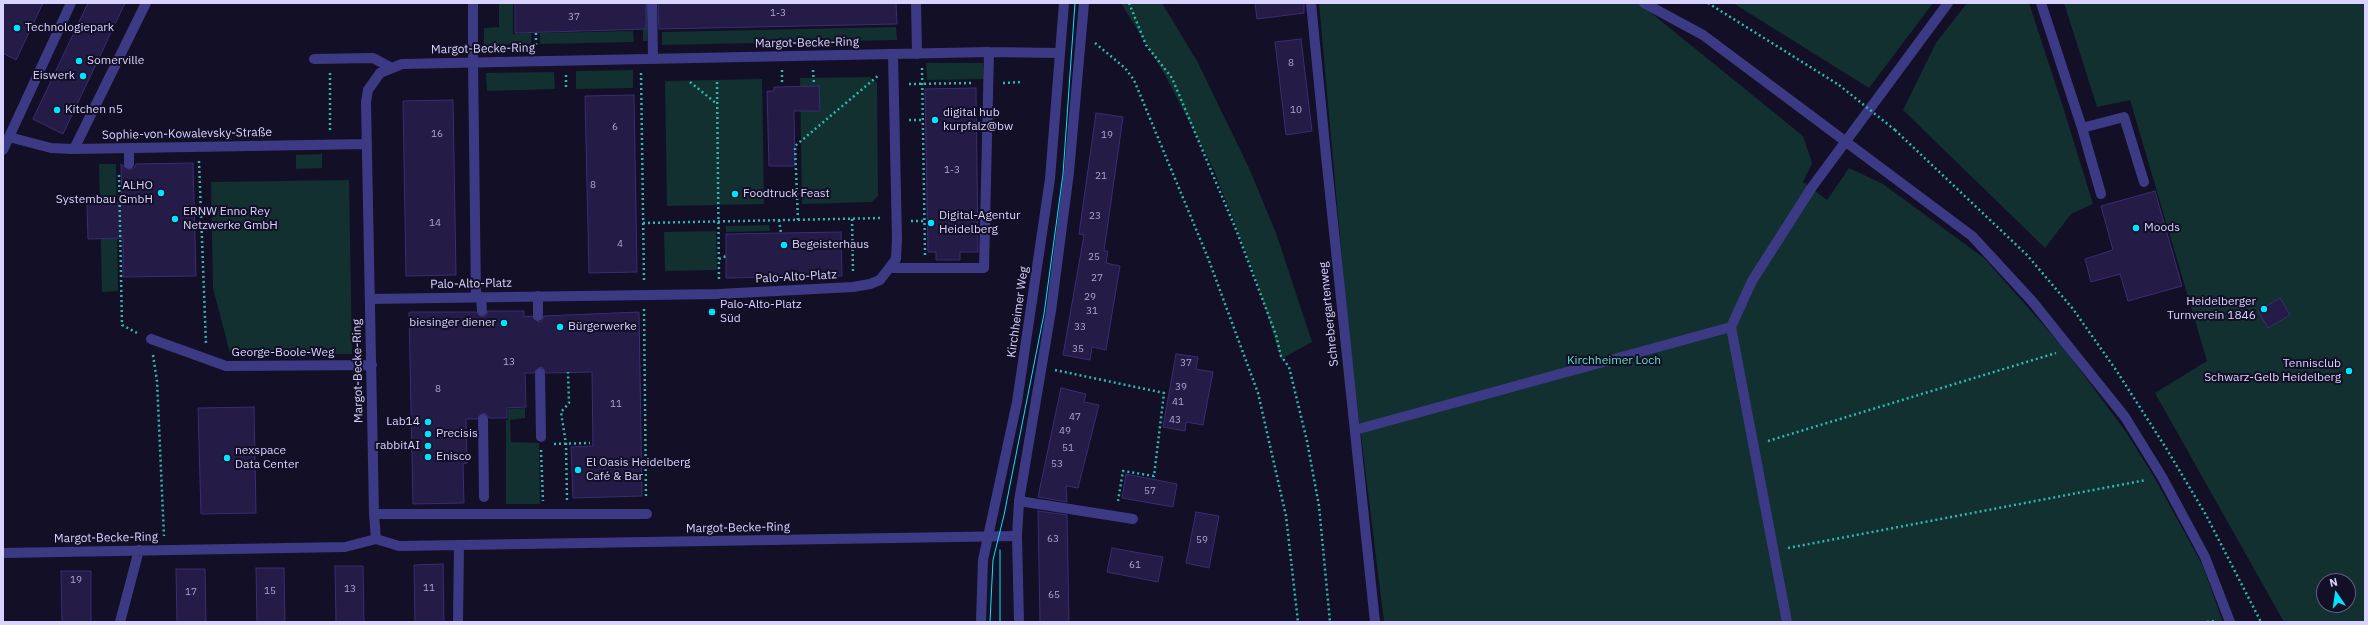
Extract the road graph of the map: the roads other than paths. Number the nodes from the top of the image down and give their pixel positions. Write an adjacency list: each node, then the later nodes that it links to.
1 (71, 3): 21 (street)
2 (146, 3): 25 (street)
3 (473, 3): 18 (street)
4 (652, 3): 17 (street)
5 (916, 3): 14 (street)
6 (1064, 3): 15 (street, Kirchheimer Weg)
7 (1084, 3): 44 (street)
8 (1311, 3): 41 (street, Schrebergartenweg)
9 (1644, 3): 22 (street)
10 (1948, 3): 22 (street)
11 (2041, 3): 20 (street)
12 (989, 52): 14 (street, Margot-Becke-Ring); 15 (street, Margot-Becke-Ring); 30 (street)
13 (893, 54): 14 (street, Margot-Becke-Ring); 17 (street, Margot-Becke-Ring); 30 (street, Palo-Alto-Platz)
14 (919, 54)
15 (1060, 54): 48 (street, Kirchheimer Weg)
16 (314, 59): 19 (street)
17 (653, 59): 18 (street, Margot-Becke-Ring)
18 (473, 62): 19 (street, Margot-Becke-Ring); 32 (street)
19 (390, 67): 23 (street, Margot-Becke-Ring)
20 (2082, 128): 28 (street); 29 (street)
21 (9, 137): 25 (street, Sophie-von-Kowalevsky-Straße); 26 (street)
22 (1846, 141): 36 (street); 60 (street)
23 (367, 144): 24 (street, Sophie-von-Kowalevsky-Straße); 33 (street, Margot-Becke-Ring)
24 (124, 148): 25 (street, Sophie-von-Kowalevsky-Straße); 27 (street)
25 (74, 149)
26 (3, 150)
27 (129, 164)
28 (2144, 182)
29 (2101, 194)
30 (890, 268): 31 (street, Palo-Alto-Platz)
31 (538, 296): 32 (street, Palo-Alto-Platz); 35 (street)
32 (479, 297): 33 (street, Palo-Alto-Platz); 34 (street)
33 (370, 300): 38 (street, Margot-Becke-Ring)
34 (482, 311)
35 (538, 316)
36 (1731, 326): 41 (street); 59 (street)
37 (151, 339): 38 (street, George-Boole-Weg)
38 (372, 365): 45 (street, Margot-Becke-Ring)
39 (540, 373): 42 (street)
40 (484, 419): 43 (street)
41 (1355, 430): 58 (street, Schrebergartenweg)
42 (541, 437)
43 (484, 497)
44 (1019, 501): 47 (street); 49 (street)
45 (374, 514): 46 (street); 50 (street, Margot-Becke-Ring)
46 (647, 514)
47 (1132, 519)
48 (989, 536): 49 (street, Margot-Becke-Ring); 51 (street, Margot-Becke-Ring); 56 (street, Kirchheimer Weg)
49 (1017, 536): 57 (street)
50 (376, 539): 51 (street, Margot-Becke-Ring); 52 (street, Margot-Becke-Ring)
51 (459, 545): 55 (street)
52 (138, 550): 53 (street, Margot-Becke-Ring); 54 (street)
53 (3, 553)
54 (120, 622)
55 (458, 622)
56 (981, 622)
57 (1019, 622)
58 (1375, 622)
59 (1787, 622)
60 (2230, 622)

